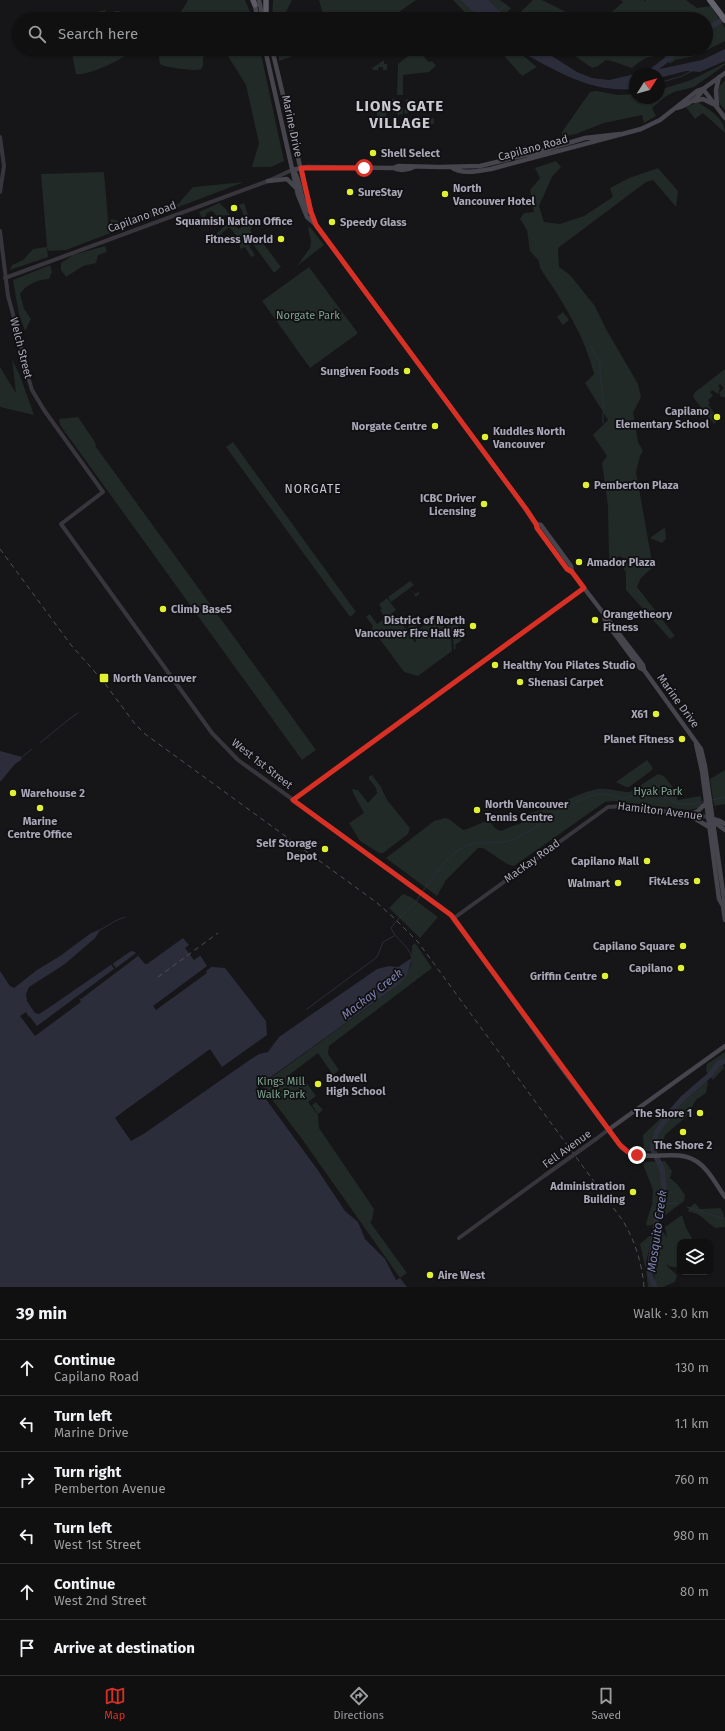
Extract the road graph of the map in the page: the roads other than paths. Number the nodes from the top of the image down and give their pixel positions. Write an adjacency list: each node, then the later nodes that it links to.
1 (266, 0): 7 (highway)
2 (710, 0): 9 (highway)
3 (716, 0): 8 (highway)
4 (255, 1): 5 (main road); 6 (main road)
5 (257, 12)
6 (261, 12)
7 (265, 12)
8 (725, 13)
9 (725, 20)
10 (267, 56): 27 (main road, Marine Drive)
11 (274, 56): 24 (main road, Marine Drive)
12 (725, 73): 13 (main road, Capilano Road)
13 (719, 77): 14 (main road, Capilano Road); 17 (main road)
14 (703, 89): 15 (main road, Capilano Road); 16 (main road, Capilano Road); 17 (main road)
15 (690, 101): 16 (main road, Capilano Road); 17 (main road)
16 (677, 108): 19 (main road, Capilano Road)
17 (717, 108): 18 (main road)
18 (725, 118)
19 (620, 134): 21 (main road, Capilano Road); 26 (main road, Capilano Road)
20 (0, 137): 30 (street)
21 (518, 157): 23 (main road, Capilano Road); 26 (main road)
22 (414, 167): 23 (main road, Capilano Road); 25 (main road, Capilano Road); 25 (main road, Capilano Road)
23 (451, 167): 26 (main road, Capilano Road)
24 (301, 168): 25 (main road, Capilano Road); 27 (main road, Capilano Road); 31 (main road, Marine Drive)
25 (392, 168)
26 (491, 169)
27 (292, 170): 28 (street, Capilano Road); 29 (main road, Marine Drive); 31 (main road)
28 (268, 181): 29 (main road); 34 (street, Capilano Road)
29 (296, 187): 32 (main road, Marine Drive)
30 (0, 192)
31 (311, 212): 32 (main road, Marine Drive)
32 (316, 225): 36 (main road, Marine Drive)
33 (0, 231): 34 (street, Welch Street)
34 (5, 278): 35 (street, Welch Street)
35 (61, 524): 37 (street, West 1st Street)
36 (584, 588): 37 (street); 38 (main road, Marine Drive)
37 (293, 800): 46 (street, West 1st Street)
38 (708, 803): 40 (main road); 41 (main road, Marine Drive)
39 (612, 806): 40 (street, Hamilton Avenue); 46 (street, MacKay Road)
40 (689, 815): 41 (street, Hamilton Avenue); 43 (main road)
41 (711, 819): 42 (main road); 43 (main road, Marine Drive); 44 (main road); 45 (main road, Marine Drive)
42 (725, 824)
43 (709, 827): 45 (main road, Marine Drive)
44 (725, 830)
45 (723, 906): 47 (main road, Marine Drive)
46 (454, 918): 49 (main road, West 1st Street)
47 (725, 920)
48 (725, 1046): 49 (main road, Fell Avenue)
49 (608, 1130): 50 (main road, West 1st Street); 51 (street, Fell Avenue, bridge)
50 (725, 1197)
51 (459, 1238)

